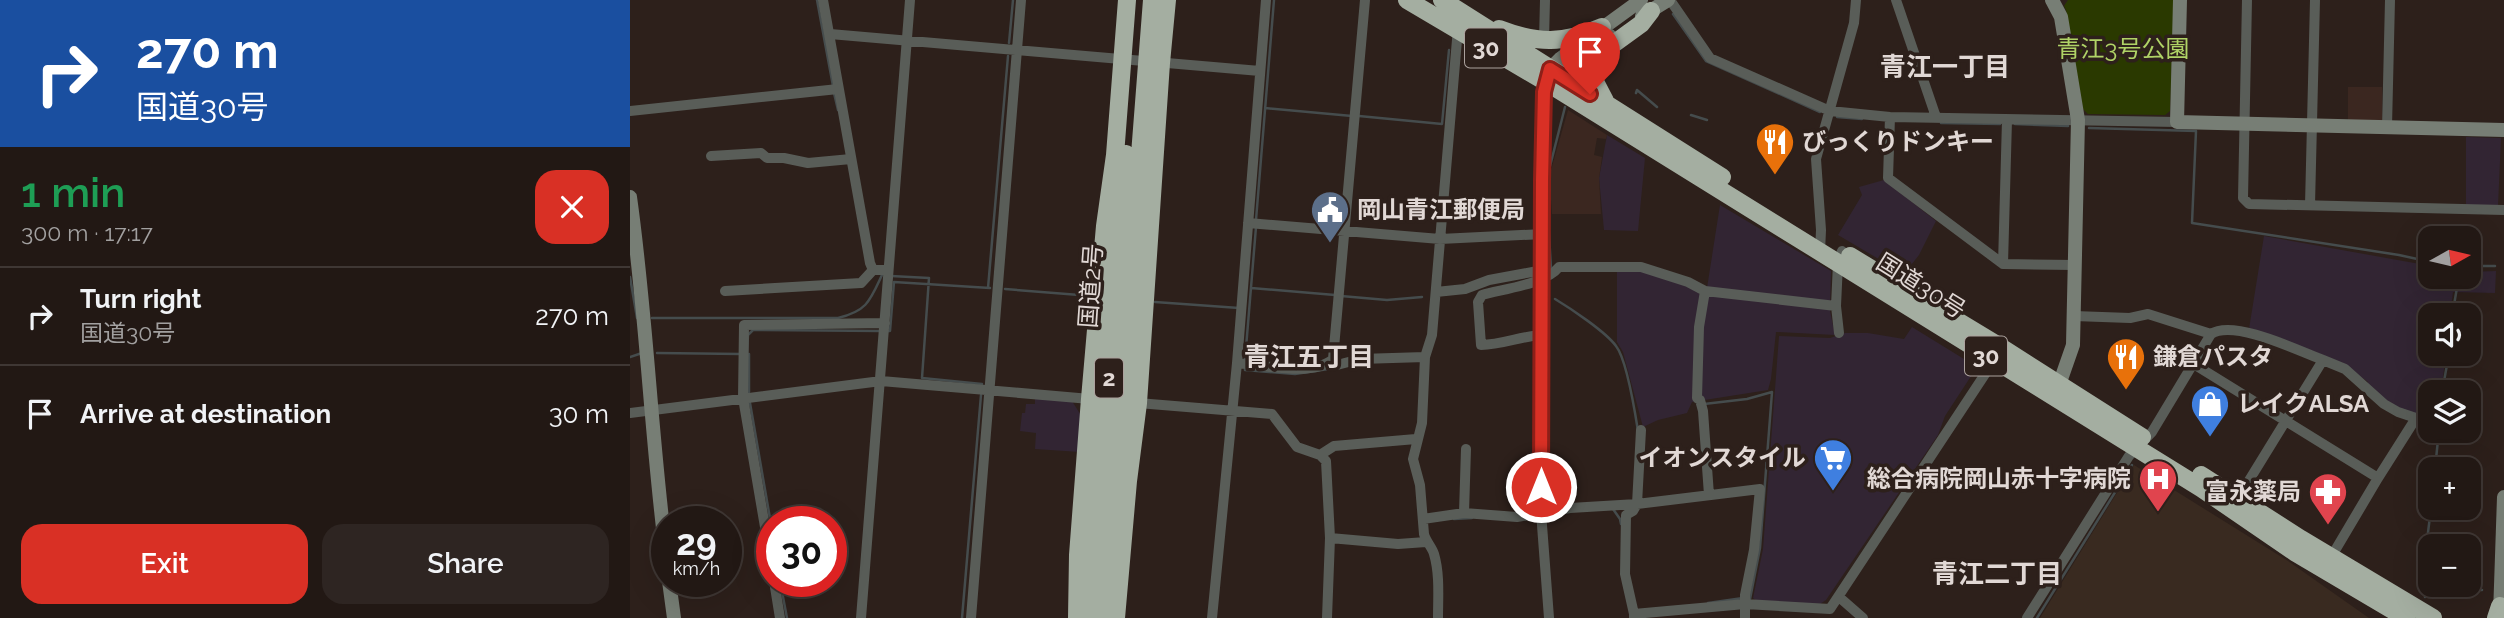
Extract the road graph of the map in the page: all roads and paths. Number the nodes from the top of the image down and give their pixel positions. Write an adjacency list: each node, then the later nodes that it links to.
1 (823, 0): 25 (street)
2 (910, 0): 27 (street)
3 (1021, 0): 28 (street)
4 (1126, 0): 29 (highway)
5 (1137, 0): 46 (highway, 国道2号 / 2)
6 (1152, 0): 46 (highway, 国道2号 / 2)
7 (1167, 0): 30 (highway)
8 (1266, 0): 31 (street)
9 (1364, 0): 54 (street)
10 (1407, 0): 24 (highway, 国道30号 / 30)
11 (1442, 0): 22 (highway, 国道30号 / 30)
12 (1545, 0): 26 (street)
13 (1669, 0): 21 (street); 36 (street)
14 (1856, 0): 36 (street)
15 (1896, 0): 38 (street)
16 (2180, 0): 41 (street)
17 (2247, 0): 42 (street)
18 (2315, 0): 43 (street)
19 (2390, 0): 44 (street)
20 (2057, 2): 40 (street)
21 (1646, 5): 23 (street); 32 (street); 34 (highway)
22 (1464, 9): 24 (street); 26 (highway); 32 (highway, 国道30号 / 30)
23 (1602, 27): 26 (highway); 32 (street)
24 (1458, 32): 32 (highway, 国道30号 / 30); 56 (street)
25 (830, 34): 27 (street); 33 (street)
26 (1544, 40)
27 (907, 41): 28 (street); 63 (street)
28 (1016, 51): 29 (street); 83 (street)
29 (1122, 60): 30 (street); 85 (highway)
30 (1161, 64): 31 (street); 86 (highway)
31 (1260, 71): 53 (street)
32 (1551, 75): 34 (highway, 国道30号 / 30); 55 (street); 58 (highway, 国道30号 / 30)
33 (835, 89): 35 (street); 48 (street)
34 (1607, 104): 58 (highway, 国道30号 / 30)
35 (630, 111)
36 (1830, 111): 37 (street); 58 (street)
37 (1890, 117): 38 (street); 60 (street)
38 (1936, 117): 39 (street)
39 (2007, 120): 40 (street); 60 (street)
40 (2078, 120): 41 (street); 61 (street)
41 (2177, 122): 42 (street)
42 (2243, 124): 43 (street); 51 (street)
43 (2312, 126): 44 (street); 51 (street)
44 (2387, 127): 45 (street)
45 (2504, 130)
46 (1134, 139): 57 (highway, 国道2号 / 2); 116 (highway, 国道2号 / 2)
47 (711, 156): 48 (street)
48 (848, 160): 62 (street)
49 (630, 197): 50 (street)
50 (630, 203): 70 (street)
51 (2310, 205): 52 (street)
52 (2504, 210)
53 (1253, 224): 54 (street); 79 (street)
54 (1344, 231): 56 (street); 78 (street)
55 (1543, 234): 56 (street); 64 (street)
56 (1440, 239): 67 (street)
57 (1134, 244): 97 (highway); 121 (highway, 国道2号 / 2)
58 (1821, 246): 59 (highway, 国道30号 / 30)
59 (1840, 257): 68 (street); 75 (highway, 国道30号 / 30)
60 (2003, 264): 61 (street)
61 (2075, 265): 69 (street)
62 (871, 272): 63 (street); 66 (street)
63 (888, 274): 71 (street)
64 (1543, 275): 65 (street); 67 (street); 74 (street); 74 (street)
65 (1705, 290): 68 (street); 98 (street)
66 (724, 291)
67 (1436, 292): 76 (street)
68 (1836, 306): 72 (street)
69 (2074, 316): 73 (street); 82 (street)
70 (637, 322): 87 (street)
71 (885, 328): 81 (street); 84 (street)
72 (1839, 333)
73 (2211, 334): 77 (street); 80 (street)
74 (1542, 335): 104 (street)
75 (1998, 355): 82 (highway, 国道30号 / 30); 93 (highway, 国道30号 / 30); 112 (street)
76 (1425, 357): 78 (street); 92 (street)
77 (2323, 360): 90 (street); 96 (street)
78 (1331, 361): 79 (street)
79 (1242, 363): 88 (street)
80 (2192, 363): 90 (street); 93 (street)
81 (881, 381): 83 (street); 84 (street); 119 (street)
82 (2059, 385): 93 (highway, 国道30号 / 30)
83 (988, 392): 85 (street); 120 (street)
84 (743, 398): 87 (street); 103 (street)
85 (1090, 399): 116 (highway)
86 (1139, 403): 88 (street); 97 (highway)
87 (653, 410): 89 (street); 102 (street)
88 (1232, 412): 95 (street); 123 (street)
89 (630, 413)
90 (2284, 421): 96 (street); 101 (street)
91 (1641, 430): 100 (street)
92 (1416, 439): 95 (street); 106 (street)
93 (2141, 444): 101 (highway, 国道30号 / 30); 129 (street)
94 (1466, 449): 105 (street)
95 (1320, 455): 107 (street)
96 (2378, 478): 109 (street)
97 (1128, 481): 122 (highway)
98 (1709, 495): 100 (street); 113 (street)
99 (2504, 497): 115 (street)
100 (1634, 504): 104 (street); 114 (street)
101 (2234, 504): 109 (highway, 国道30号 / 30)
102 (660, 506)
103 (761, 506)
104 (1541, 512): 105 (street); 126 (street)
105 (1464, 513): 106 (street)
106 (1423, 519): 108 (street)
107 (1330, 538): 108 (street); 124 (street)
108 (1423, 542): 125 (street)
109 (2328, 562): 130 (highway, 国道30号 / 30); 131 (highway, 国道30号 / 30)
110 (671, 597): 117 (street)
111 (777, 597): 118 (street)
112 (1839, 597): 113 (street); 128 (street)
113 (1747, 602): 114 (street); 127 (street)
114 (1634, 613)
115 (2499, 614)
116 (1081, 616)
117 (674, 618)
118 (780, 618)
119 (861, 618)
120 (971, 618)
121 (1104, 618)
122 (1116, 618)
123 (1212, 618)
124 (1327, 618)
125 (1438, 618)
126 (1549, 618)
127 (1745, 618)
128 (1863, 618)
129 (2027, 618)
130 (2406, 618)
131 (2433, 618)

